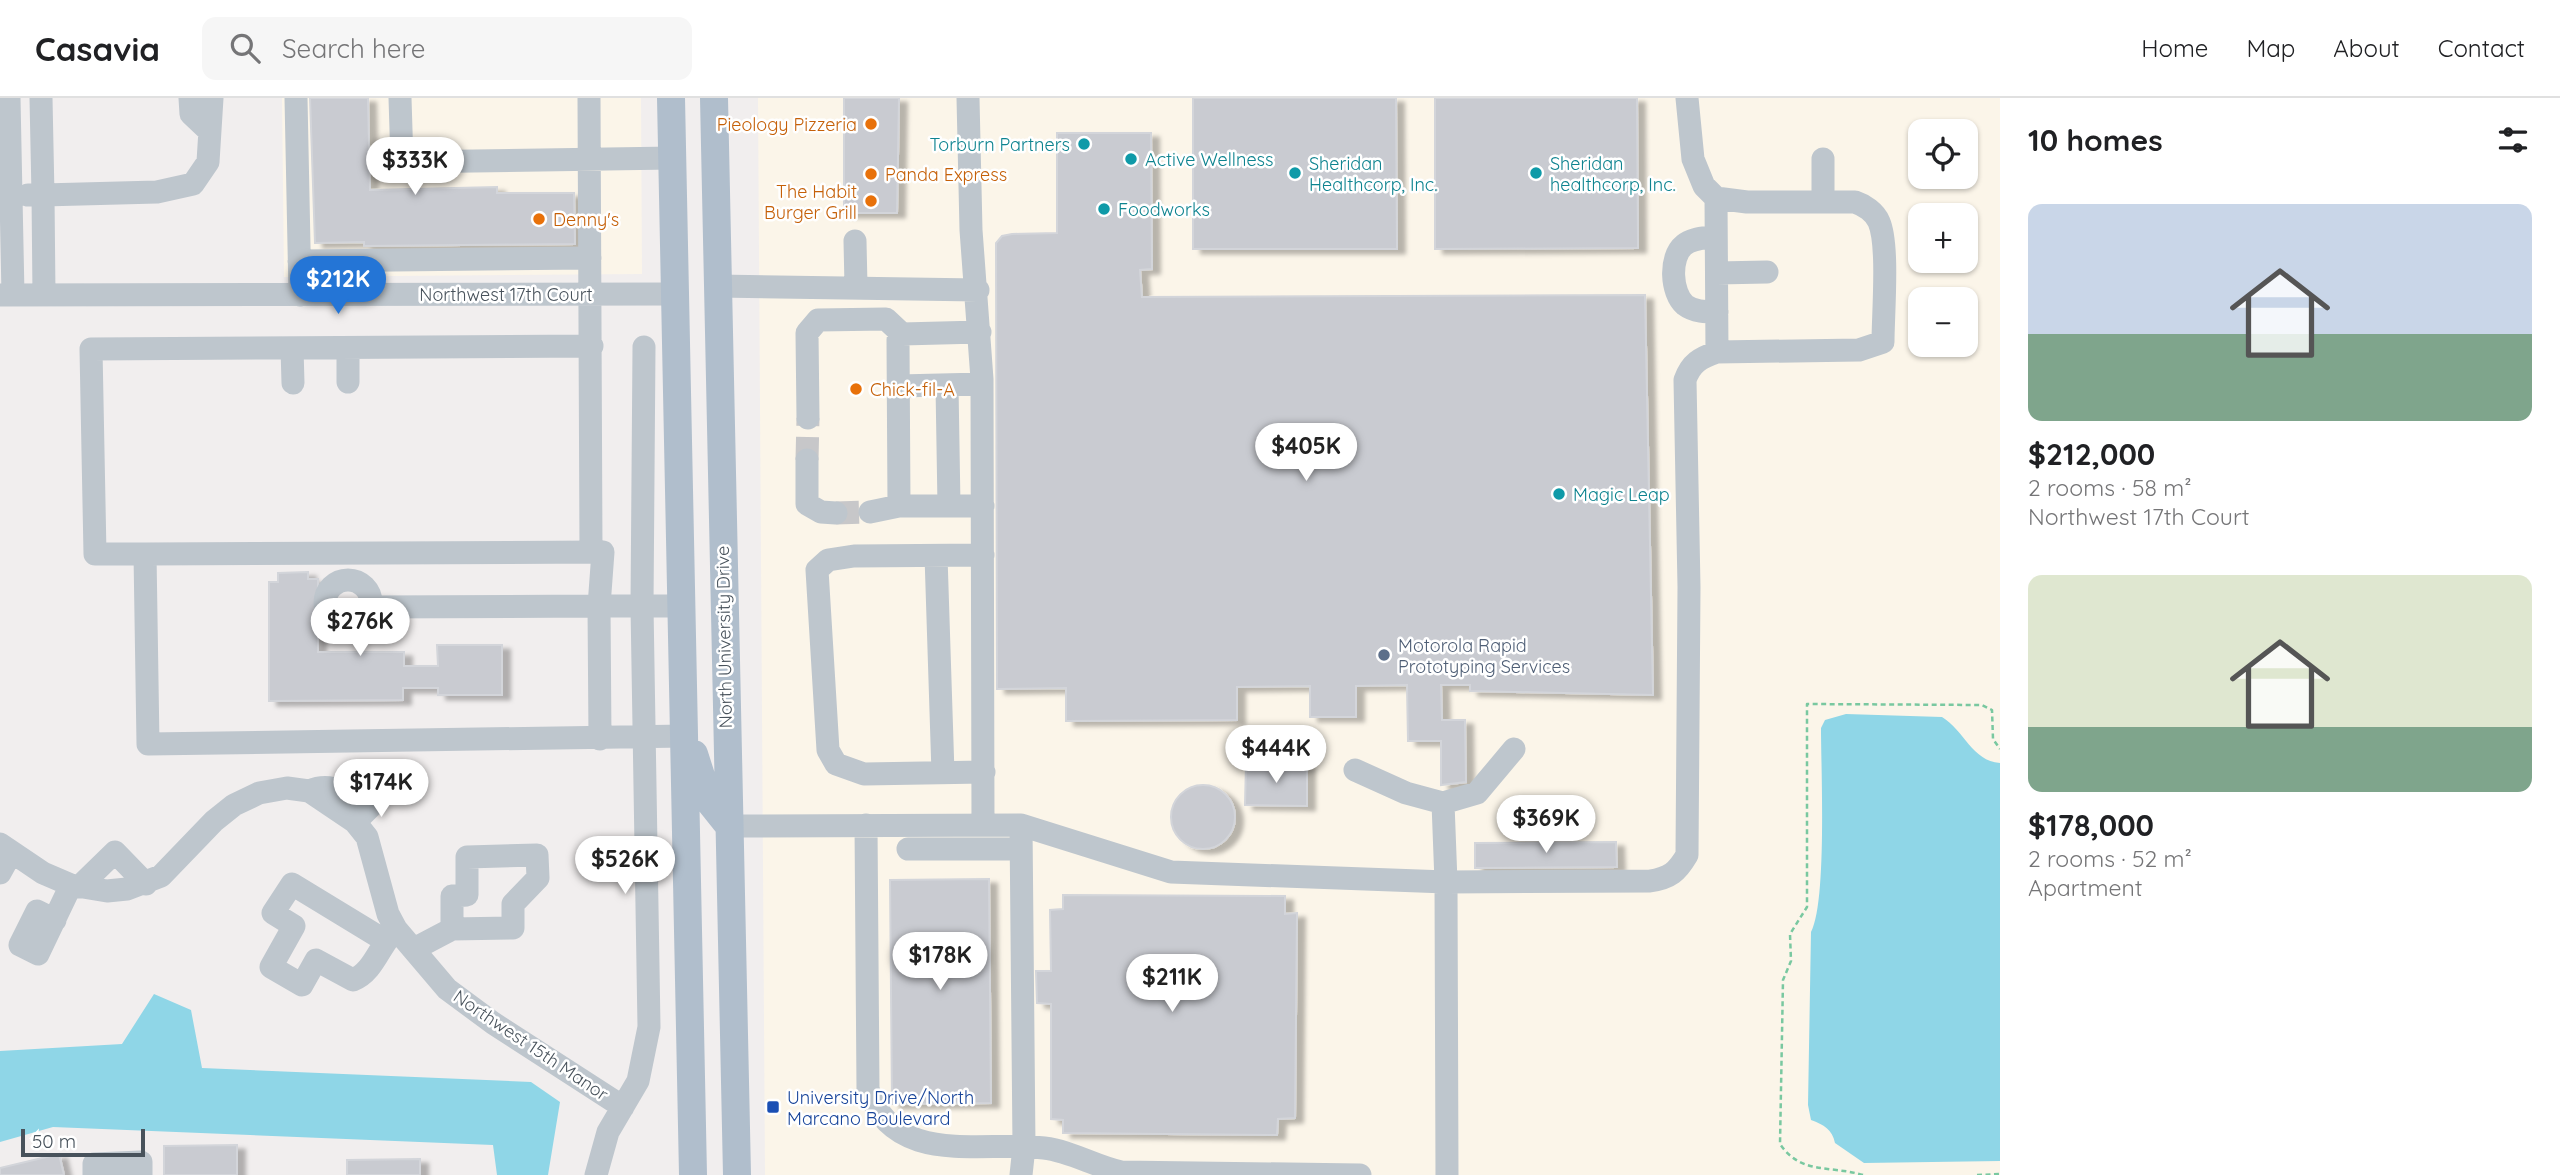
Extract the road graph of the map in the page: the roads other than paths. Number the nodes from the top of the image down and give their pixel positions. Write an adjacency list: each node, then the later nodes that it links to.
1 (9, 98): 19 (street)
2 (41, 98): 20 (street)
3 (190, 98): 15 (street)
4 (198, 98): 15 (street)
5 (204, 98): 15 (street)
6 (212, 98): 15 (street)
7 (220, 98): 15 (street)
8 (296, 98): 28 (street)
9 (400, 98): 17 (street)
10 (589, 98): 17 (street)
11 (671, 98): 16 (main road)
12 (713, 98): 31 (main road, North University Drive)
13 (968, 98): 33 (street)
14 (1687, 98): 21 (street)
15 (209, 131): 20 (street)
16 (673, 158): 17 (street); 23 (main road)
17 (591, 159): 27 (street)
18 (1823, 159): 22 (street)
19 (5, 195): 20 (street); 26 (street)
20 (43, 195): 37 (street)
21 (1716, 198): 22 (street); 24 (street)
22 (1823, 202): 47 (street)
23 (674, 230): 31 (main road); 35 (main road)
24 (1716, 236): 30 (street); 39 (street)
25 (855, 241): 32 (street)
26 (6, 243): 36 (street)
27 (590, 258): 28 (street); 34 (street)
28 (299, 261): 38 (street)
29 (1767, 272): 30 (street)
30 (1717, 273): 39 (street)
31 (717, 286): 32 (street); 40 (main road, North University Drive)
32 (856, 286): 33 (street)
33 (978, 290): 41 (street)
34 (592, 294): 35 (street, Northwest 17th Court); 38 (street, Northwest 17th Court); 43 (street)
35 (677, 294): 40 (main road); 66 (main road)
36 (7, 295): 37 (street, Northwest 17th Court)
37 (44, 295): 38 (street, Northwest 17th Court)
38 (300, 295)
39 (1717, 312): 47 (street)
40 (717, 332): 80 (main road, North University Drive)
41 (980, 332): 42 (street); 50 (street)
42 (902, 334): 51 (street); 53 (street)
43 (592, 346): 46 (street); 60 (street)
44 (644, 347): 65 (street)
45 (292, 348): 46 (street); 49 (street); 61 (street)
46 (348, 348): 48 (street)
47 (1717, 352): 84 (street)
48 (348, 382)
49 (293, 383)
50 (982, 384): 52 (street); 57 (street)
51 (899, 386): 52 (street); 55 (street)
52 (947, 386): 56 (street)
53 (808, 418)
54 (807, 460): 59 (street)
55 (899, 506): 56 (street); 58 (street)
56 (949, 506): 57 (street)
57 (983, 506): 62 (street)
58 (870, 512)
59 (836, 513)
60 (592, 552): 61 (street); 64 (street)
61 (145, 554): 70 (street)
62 (983, 555): 63 (street); 73 (street)
63 (936, 556): 74 (street); 74 (street)
64 (599, 606): 65 (street); 67 (street); 70 (street)
65 (642, 606): 66 (street); 69 (street)
66 (682, 606): 68 (main road)
67 (371, 607)
68 (685, 736): 69 (street); 80 (main road); 97 (main road)
69 (644, 738): 70 (street); 91 (street)
70 (600, 739)
71 (1514, 749): 76 (street)
72 (1355, 770): 76 (street)
73 (984, 772): 74 (street); 79 (street)
74 (943, 773)
75 (401, 777): 77 (street)
76 (1443, 803): 84 (street)
77 (360, 817): 85 (street, Northwest 15th Manor); 89 (street, Northwest 15th Manor)
78 (866, 825): 79 (street); 80 (street); 92 (street)
79 (973, 825): 81 (street); 81 (street)
80 (729, 826): 98 (main road, North University Drive)
81 (1014, 841): 82 (street); 84 (street); 92 (street)
82 (908, 849)
83 (4, 857): 86 (street, Northwest 15th Manor)
84 (1446, 882): 102 (street)
85 (146, 884): 86 (street, Northwest 15th Manor); 86 (street)
86 (75, 886): 87 (street)
87 (55, 919)
88 (452, 929): 88 (street); 90 (street)
89 (390, 934): 89 (street); 90 (street, Northwest 15th Manor)
90 (414, 949): 91 (street, Northwest 15th Manor)
91 (623, 1107): 96 (street)
92 (1024, 1147): 93 (street); 99 (street)
93 (1121, 1172): 100 (street); 101 (street)
94 (94, 1175): 95 (street)
95 (141, 1175)
96 (596, 1175)
97 (693, 1175)
98 (737, 1175)
99 (1021, 1175)
100 (1097, 1175)
101 (1360, 1175)
102 (1447, 1175)

